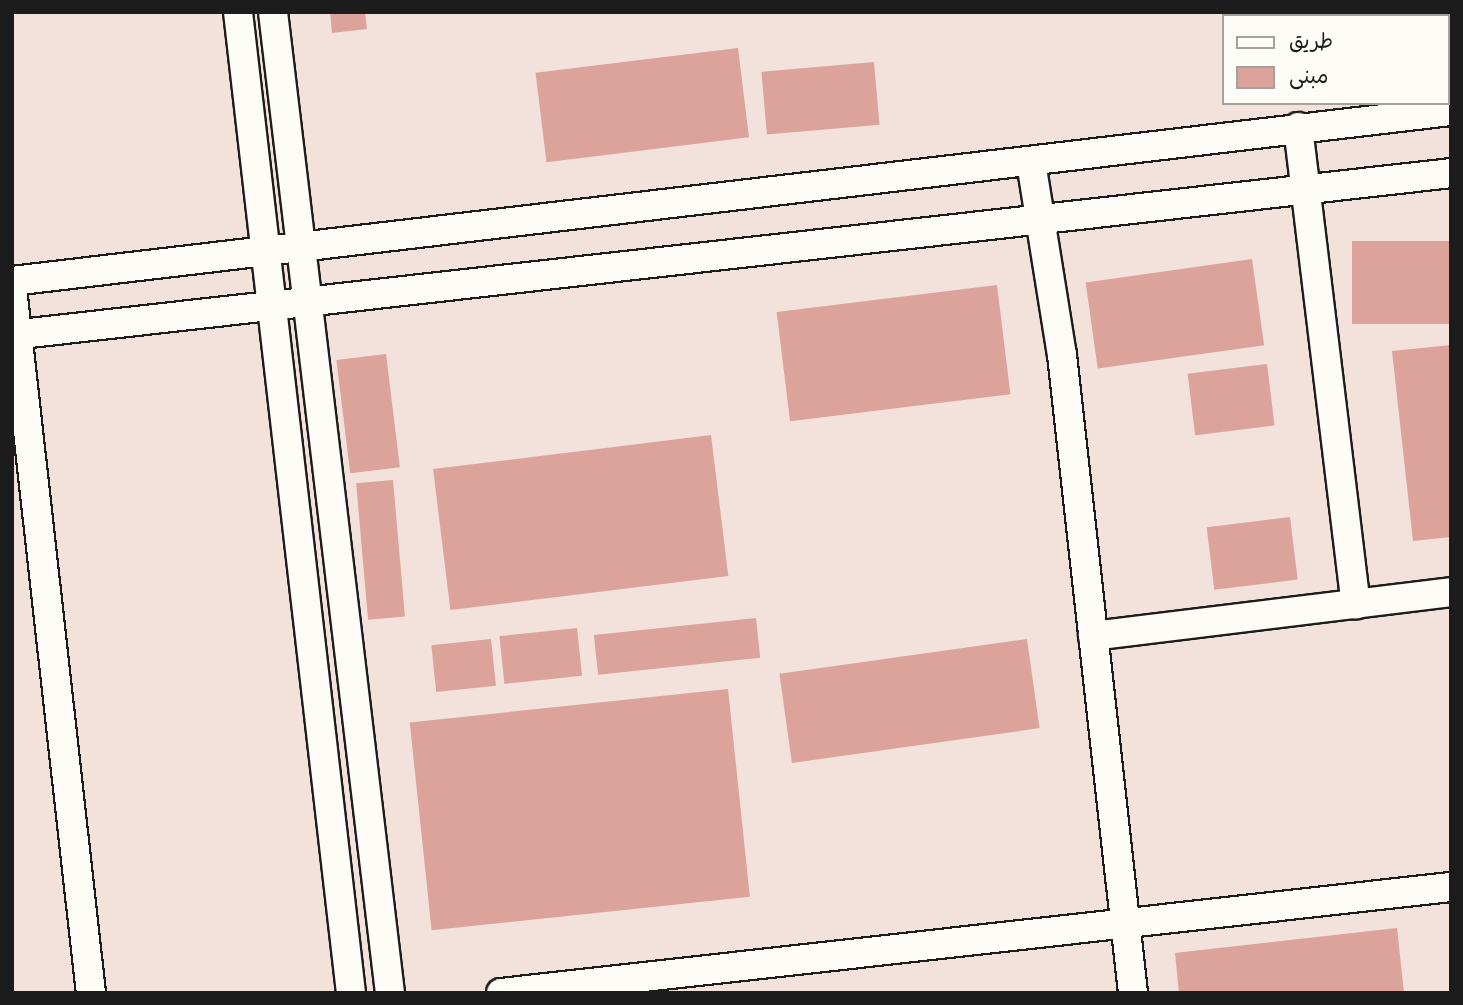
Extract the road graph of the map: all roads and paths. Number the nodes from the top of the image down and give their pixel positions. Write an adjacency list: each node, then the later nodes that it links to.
1 (238, 12): 10 (street)
2 (273, 12): 9 (street)
3 (1451, 111): 4 (street)
4 (1298, 127): 5 (street); 7 (street)
5 (1031, 162): 8 (street); 9 (street)
6 (1451, 173): 7 (street)
7 (1305, 190): 8 (street); 17 (street)
8 (1039, 219): 13 (street); 18 (street)
9 (301, 246): 10 (street); 13 (street)
10 (264, 251): 11 (street); 14 (street)
11 (12, 281)
12 (12, 288): 15 (street)
13 (310, 302): 14 (street); 24 (street)
14 (270, 304): 15 (street); 23 (street)
15 (16, 334): 22 (street)
16 (1451, 592): 17 (street)
17 (1356, 604): 18 (street)
18 (1093, 636): 20 (street)
19 (1451, 887): 20 (street)
20 (1125, 926): 21 (street); 26 (street)
21 (634, 986): 25 (street)
22 (91, 993)
23 (351, 993)
24 (390, 993)
25 (501, 993)
26 (1133, 993)

